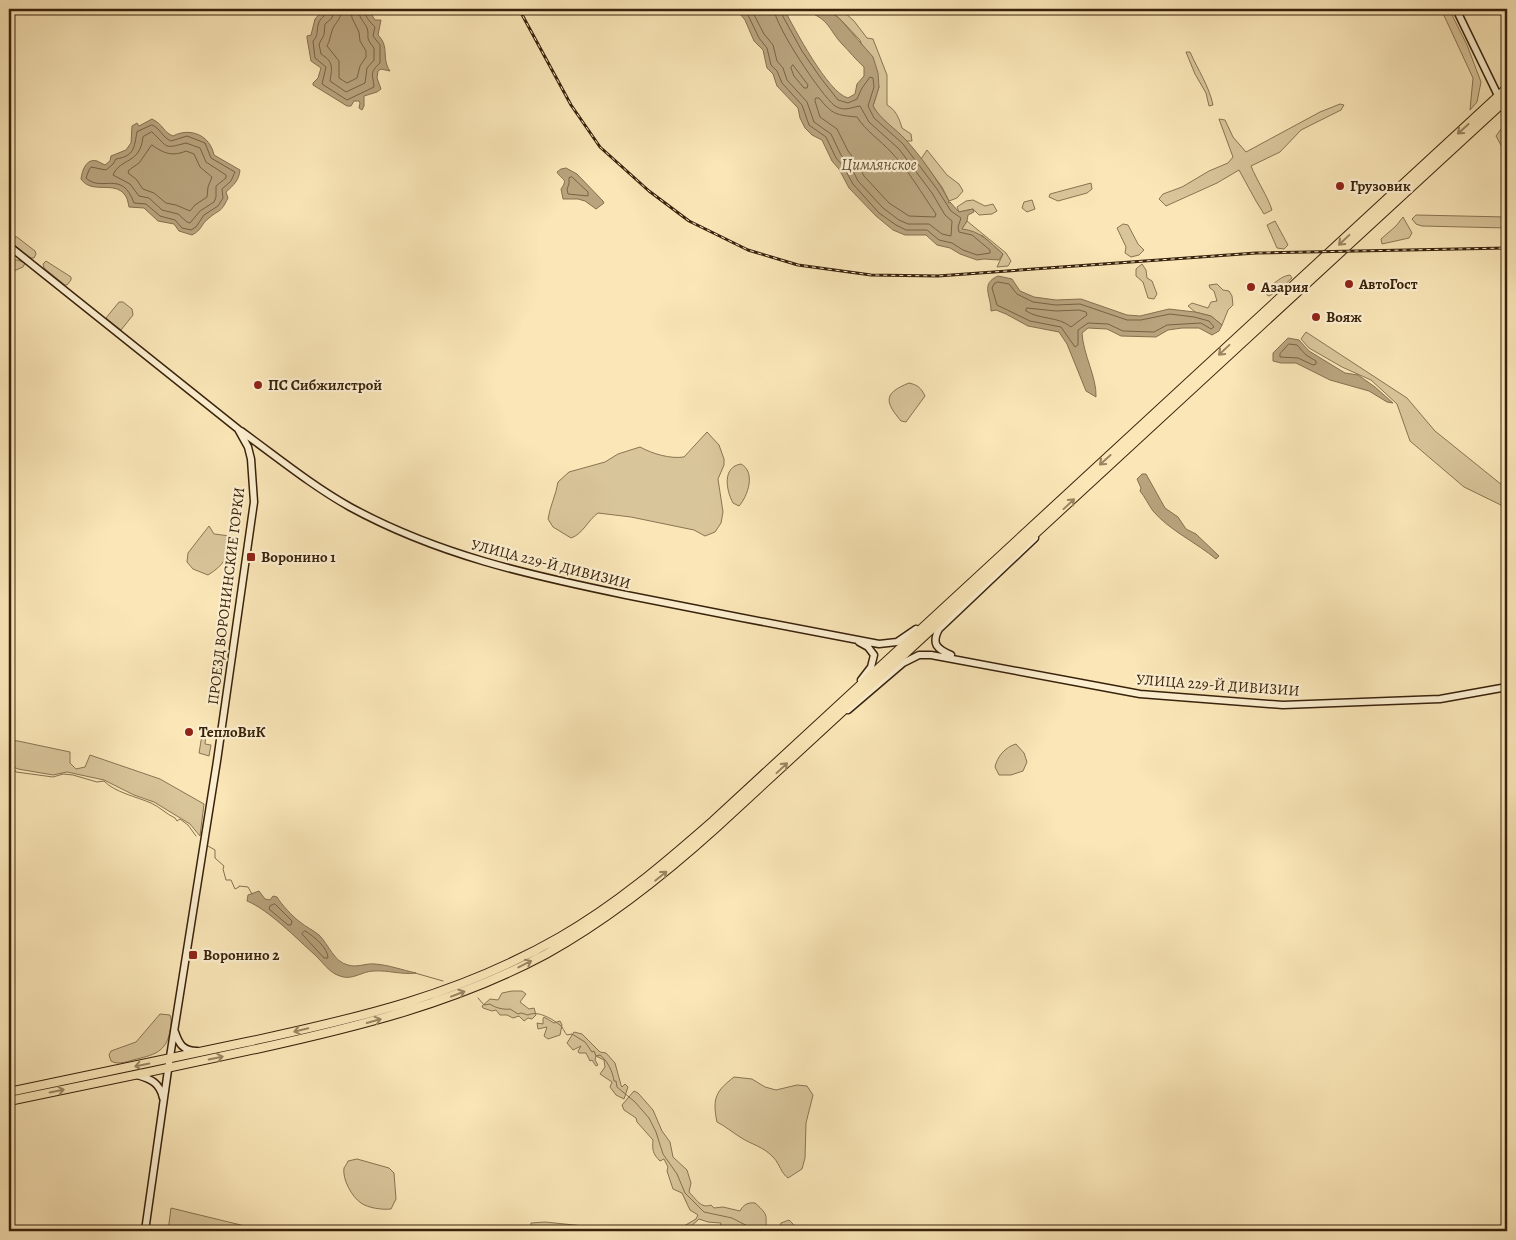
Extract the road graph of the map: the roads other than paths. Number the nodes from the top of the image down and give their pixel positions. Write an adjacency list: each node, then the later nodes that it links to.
1 (1456, 9): 3 (street)
2 (1507, 88): 3 (highway)
3 (1503, 100): 4 (street); 10 (highway, one-way to 3); 11 (highway, one-way to 11)
4 (1507, 114)
5 (9, 246): 6 (street, ПРОЕЗД ВОРОНИНСКИЕ ГОРКИ)
6 (238, 429): 7 (street, ПРОЕЗД ВОРОНИНСКИЕ ГОРКИ); 8 (street, УЛИЦА 229-Й ДИВИЗИИ)
7 (248, 447): 8 (street); 9 (street, ПРОЕЗД ВОРОНИНСКИЕ ГОРКИ)
8 (272, 454): 9 (street); 12 (street, УЛИЦА 229-Й ДИВИЗИИ)
9 (251, 459): 17 (street, ПРОЕЗД ВОРОНИНСКИЕ ГОРКИ)
10 (1053, 519): 13 (street); 15 (highway)
11 (990, 565): 12 (street); 16 (highway)
12 (846, 637): 16 (street)
13 (959, 659): 14 (street, УЛИЦА 229-Й ДИВИЗИИ); 15 (street, УЛИЦА 229-Й ДИВИЗИИ)
14 (1507, 687)
15 (836, 719): 20 (highway, one-way to 15)
16 (748, 788): 18 (highway, one-way to 18)
17 (174, 1030): 18 (street); 19 (street, ПРОЕЗД ВОРОНИНСКИЕ ГОРКИ)
18 (203, 1052): 19 (highway)
19 (169, 1059): 20 (street, ПРОЕЗД ВОРОНИНСКИЕ ГОРКИ); 22 (highway, one-way to 22)
20 (168, 1068): 21 (highway); 24 (street)
21 (136, 1075): 23 (highway, one-way to 21); 24 (street)
22 (9, 1092)
23 (9, 1100)
24 (164, 1104): 25 (street)
25 (145, 1231)

